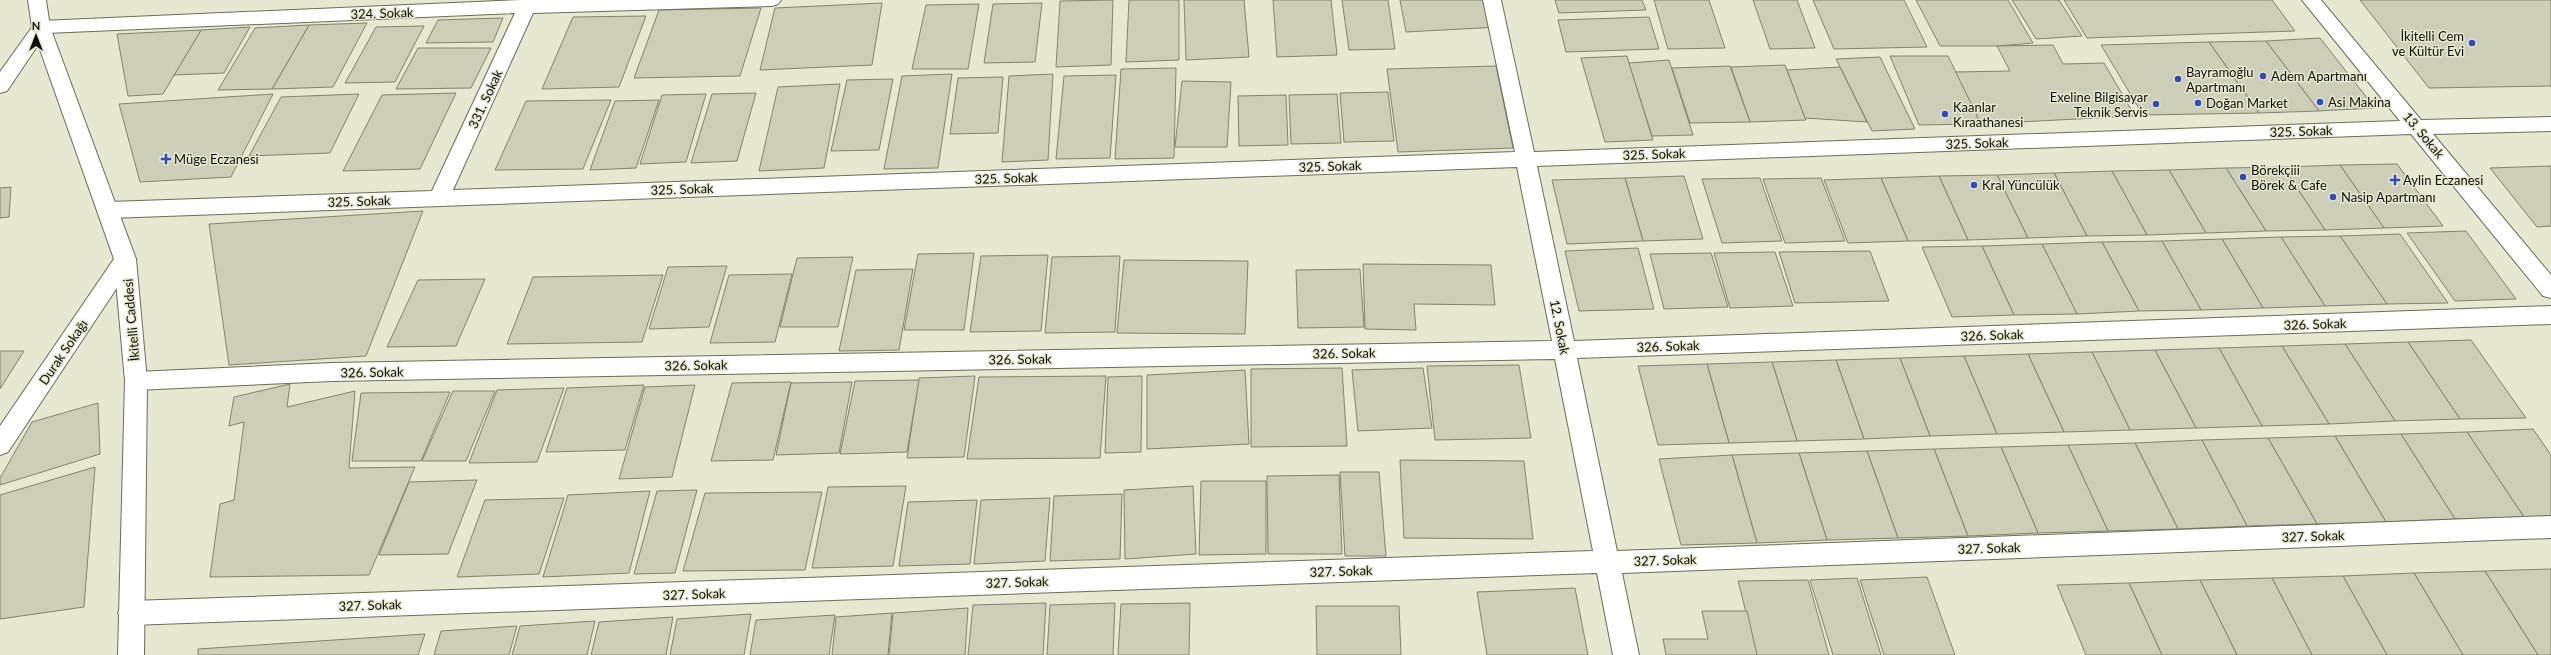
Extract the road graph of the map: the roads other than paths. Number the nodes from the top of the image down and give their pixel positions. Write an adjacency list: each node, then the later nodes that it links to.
1 (37, 0): 6 (street, İkitelli Caddesi)
2 (772, 0): 5 (street, 324. Sokak)
3 (1492, 0): 10 (street, 12. Sokak)
4 (2310, 0): 9 (street, 13. Sokak)
5 (529, 4): 6 (street, 324. Sokak); 11 (street, 331. Sokak)
6 (41, 27): 7 (street); 12 (street, İkitelli Caddesi)
7 (0, 86)
8 (2551, 124): 9 (street, 325. Sokak)
9 (2418, 127): 10 (street, 325. Sokak); 14 (street, 13. Sokak)
10 (1526, 159): 11 (street, 325. Sokak); 16 (street, 12. Sokak)
11 (439, 198): 12 (street, 325. Sokak)
12 (109, 210): 13 (street, İkitelli Caddesi)
13 (125, 259): 17 (street, İkitelli Caddesi); 18 (street, Durak Sokağı)
14 (2551, 290)
15 (2551, 315): 16 (street, 326. Sokak)
16 (1565, 350): 17 (street, 326. Sokak); 20 (street, 12. Sokak)
17 (136, 381): 21 (street, İkitelli Caddesi)
18 (0, 445)
19 (2551, 527): 20 (street, 327. Sokak)
20 (1608, 562): 21 (street, 327. Sokak); 23 (street, 12. Sokak)
21 (131, 613): 22 (street, İkitelli Caddesi)
22 (131, 655)
23 (1626, 655)

